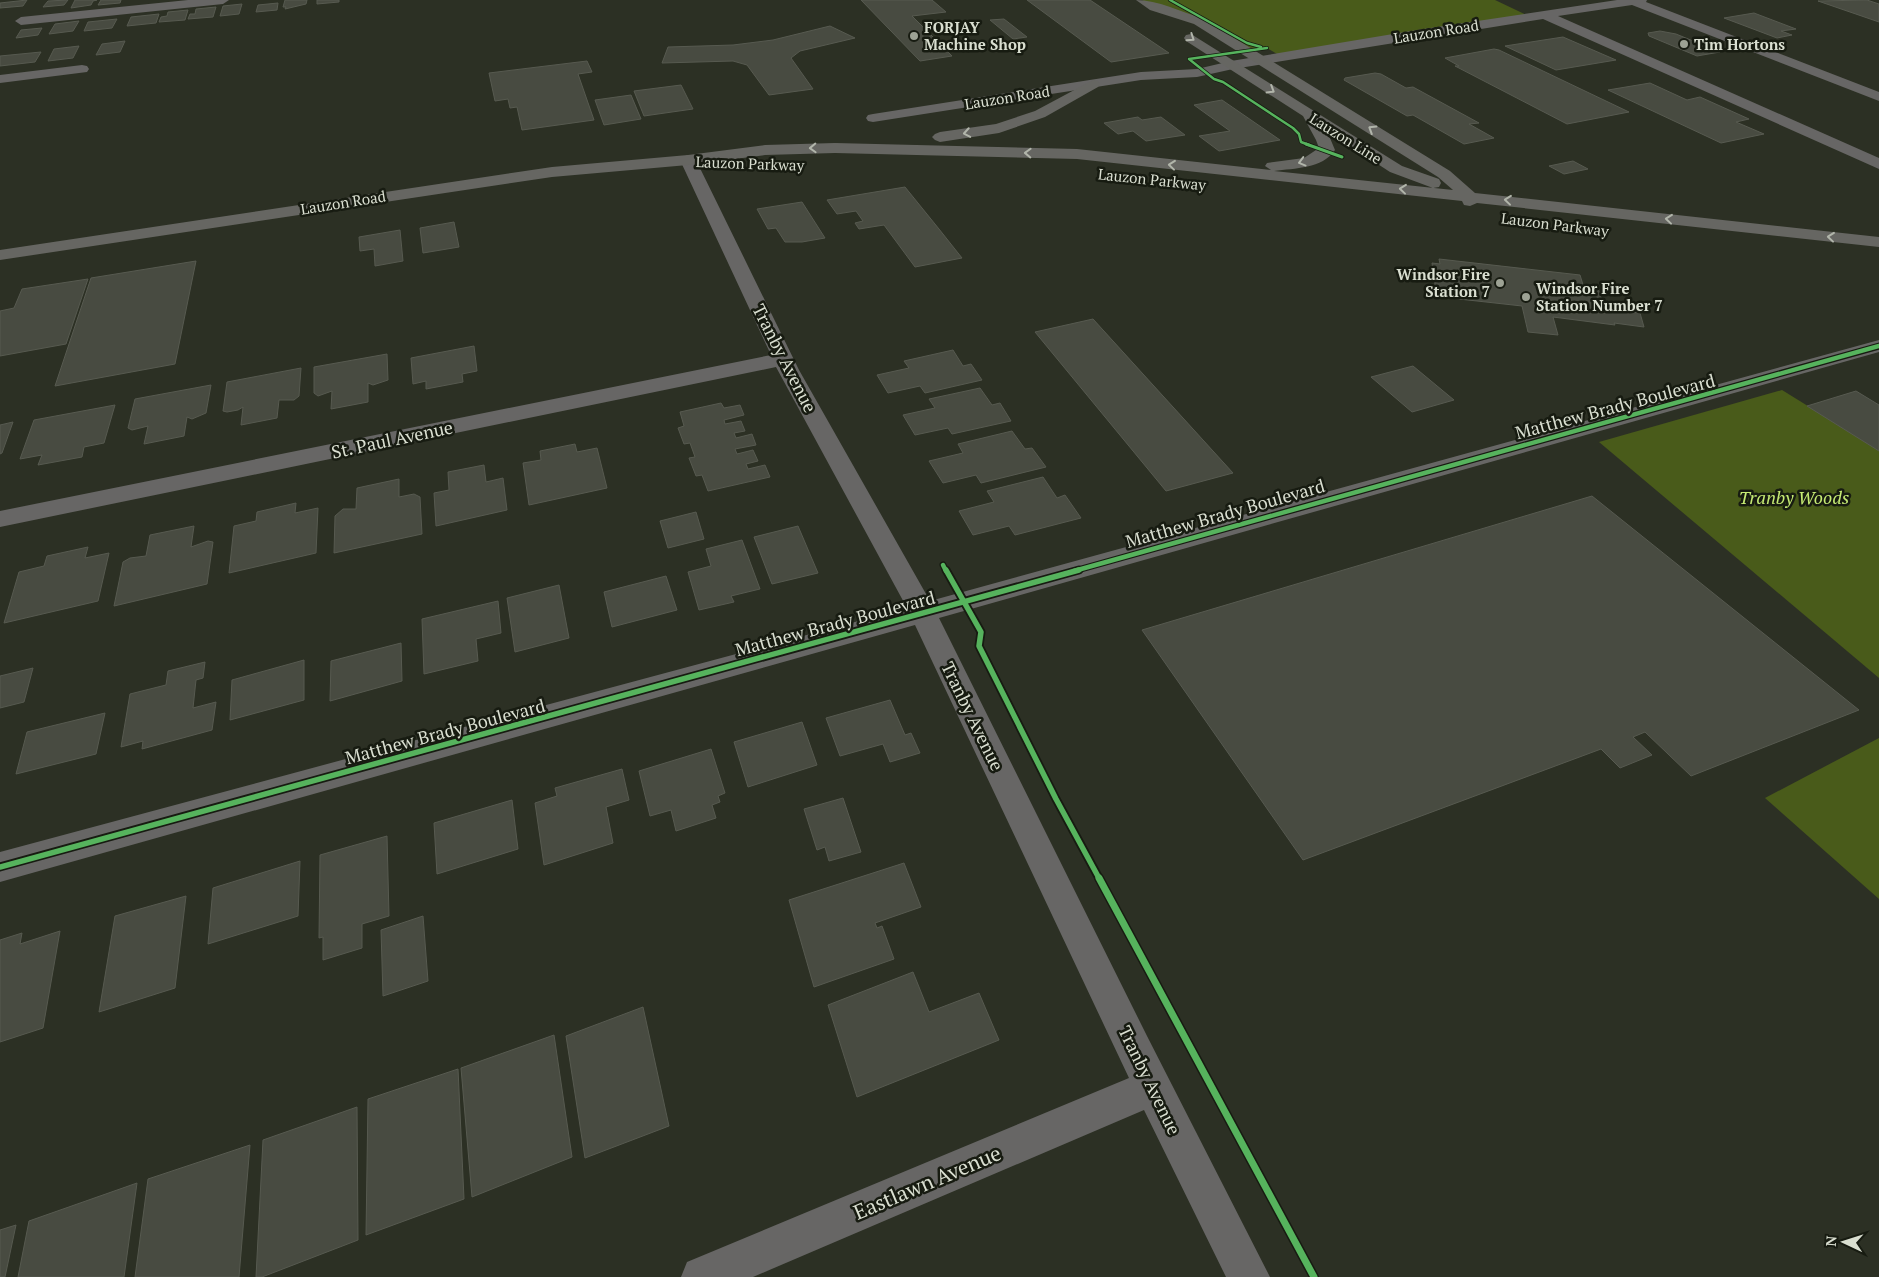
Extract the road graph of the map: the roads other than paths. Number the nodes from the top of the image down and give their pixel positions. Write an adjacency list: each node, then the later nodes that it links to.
1 (223, 0): 5 (street)
2 (1637, 1): 4 (street, Lauzon Road); 11 (street)
3 (1148, 3): 6 (main road, Lauzon Line); 7 (main road, Lauzon Line, one-way to 7)
4 (1544, 15): 6 (street, Lauzon Road); 16 (street)
5 (21, 21)
6 (1261, 61): 7 (street, Lauzon Road); 22 (main road, Lauzon Line, one-way to 6)
7 (1231, 65): 10 (street, Lauzon Road); 12 (main road, Lauzon Line, one-way to 12)
8 (82, 69): 9 (street)
9 (0, 79)
10 (1093, 84): 13 (street, Lauzon Road); 14 (main road, one-way to 14)
11 (1879, 97)
12 (1310, 116): 20 (main road, one-way to 20); 22 (main road, Lauzon Line)
13 (873, 118)
14 (836, 148): 15 (main road, Lauzon Parkway, one-way to 15); 20 (main road, Lauzon Parkway, one-way to 14)
15 (688, 160): 17 (main road, Lauzon Parkway); 26 (main road, Lauzon Road); 28 (street, Tranby Avenue)
16 (1879, 164)
17 (778, 165)
18 (883, 165): 19 (main road)
19 (1006, 168)
20 (1203, 169): 22 (main road, Lauzon Parkway, one-way to 20)
21 (1168, 180): 23 (main road, Lauzon Parkway)
22 (1469, 196): 24 (main road, Lauzon Parkway); 25 (main road, Lauzon Parkway, one-way to 22)
23 (1350, 200)
24 (1519, 220)
25 (1879, 242)
26 (0, 255)
27 (1879, 346): 30 (street, Matthew Brady Boulevard)
28 (784, 359): 29 (street, St. Paul Avenue); 30 (street, Tranby Avenue)
29 (0, 519)
30 (923, 613): 31 (street, Matthew Brady Boulevard); 32 (street, Tranby Avenue)
31 (0, 867)
32 (1153, 1087): 33 (street, Eastlawn Avenue); 34 (street, Tranby Avenue)
33 (702, 1277)
34 (1249, 1277)

